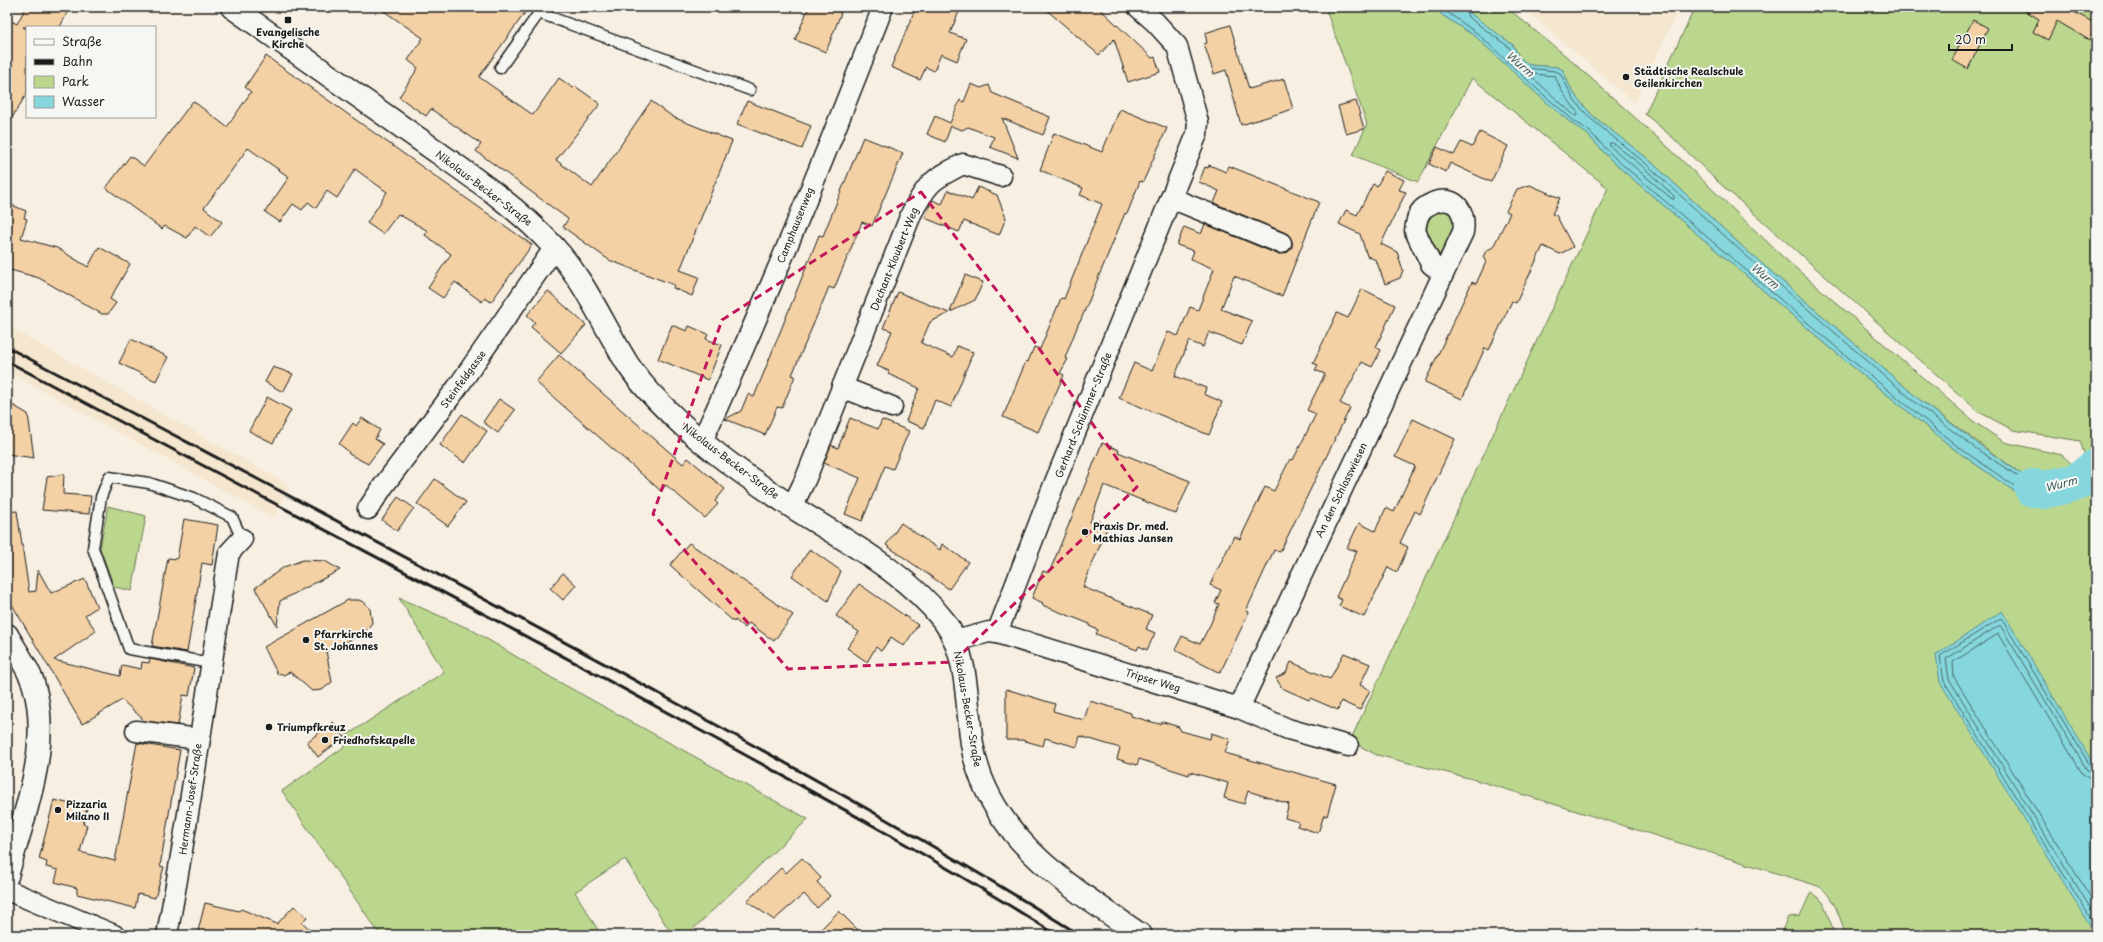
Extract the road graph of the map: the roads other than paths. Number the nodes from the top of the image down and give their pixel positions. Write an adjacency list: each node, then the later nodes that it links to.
1 (232, 7): 9 (main road, Nikolaus-Becker-Straße)
2 (883, 7): 13 (street, Camphausenweg)
3 (1138, 7): 7 (street, Gerhard-Schümmer-Straße)
4 (500, 68): 5 (lane)
5 (750, 90)
6 (1001, 176): 11 (street, Dechant-Kloubert-Weg)
7 (1171, 198): 8 (street); 17 (street, Gerhard-Schümmer-Straße)
8 (1281, 243)
9 (555, 247): 13 (main road, Nikolaus-Becker-Straße); 15 (street, Steinfeldgasse)
10 (1442, 273): 21 (street, An den Schlosswiesen)
11 (842, 386): 12 (street); 14 (street, Dechant-Kloubert-Weg)
12 (892, 407)
13 (702, 441): 14 (main road, Nikolaus-Becker-Straße)
14 (792, 507): 19 (main road, Nikolaus-Becker-Straße)
15 (368, 508)
16 (242, 539): 20 (street, Hermann-Josef-Straße); 20 (lane, Hermann-Josef-Straße)
17 (997, 633): 19 (street, Tripser Weg); 21 (street, Tripser Weg)
18 (7, 635): 25 (main road)
19 (955, 641): 29 (main road, Nikolaus-Becker-Straße)
20 (211, 663): 23 (street, Hermann-Josef-Straße)
21 (1239, 708): 24 (street, Tripser Weg)
22 (136, 731): 23 (street)
23 (199, 739): 28 (street, Hermann-Josef-Straße)
24 (1348, 746)
25 (7, 876)
26 (7, 890): 27 (street)
27 (114, 935)
28 (167, 935)
29 (1141, 935)

